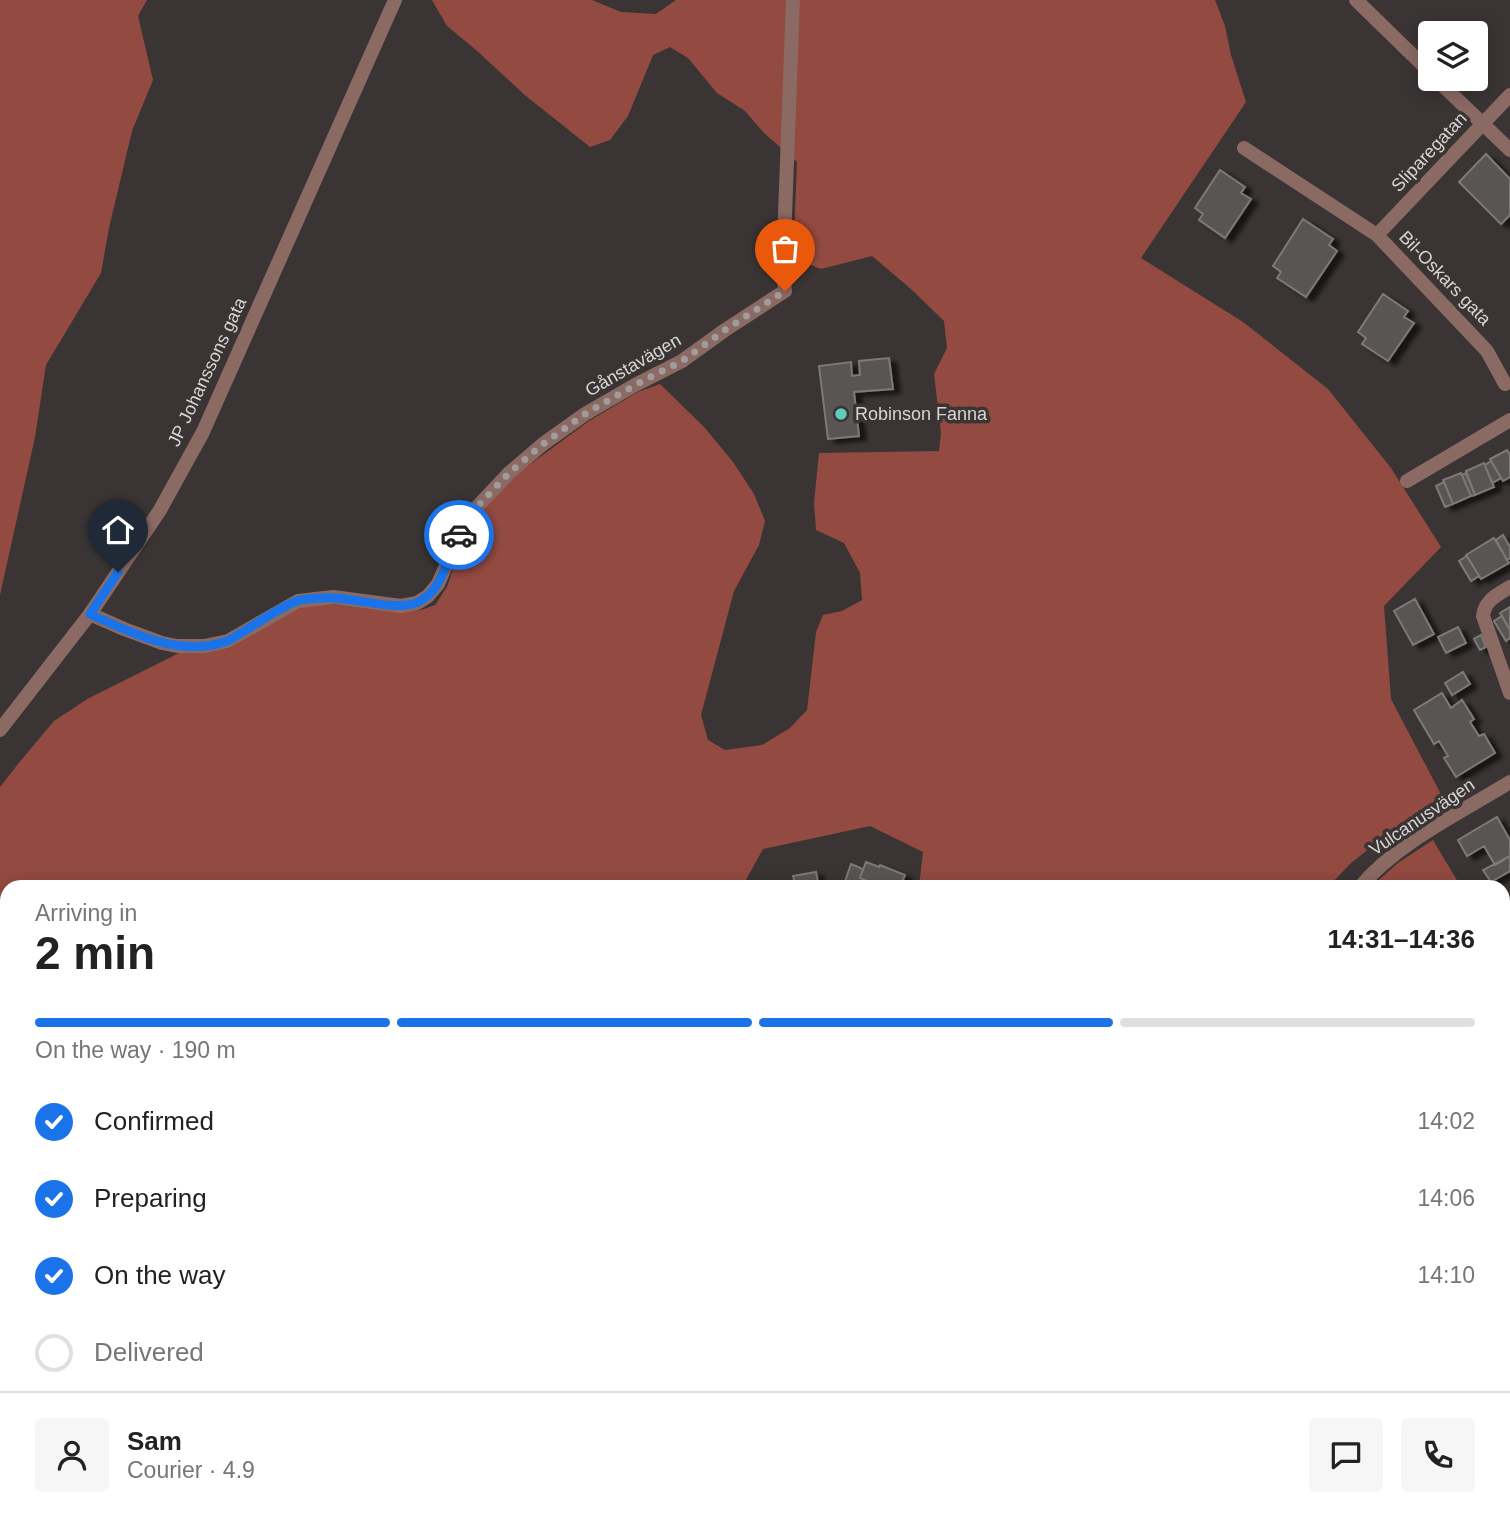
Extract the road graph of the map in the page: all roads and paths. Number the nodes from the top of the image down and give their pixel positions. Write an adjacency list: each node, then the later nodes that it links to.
1 (395, 0): 15 (street, JP Johanssons gata)
2 (793, 0): 15 (street, Gånstavägen)
3 (1356, 0): 4 (street)
4 (1418, 60)
5 (1449, 91): 7 (street)
6 (1510, 95): 7 (street, Sliparegatan)
7 (1483, 124): 9 (street); 10 (street, Sliparegatan)
8 (1244, 148): 10 (street, Bil-Oskars gata)
9 (1510, 150)
10 (1377, 235): 11 (street, Bil-Oskars gata)
11 (1505, 384)
12 (1510, 420): 13 (street)
13 (1407, 481)
14 (1510, 587): 16 (street)
15 (90, 614): 17 (street, JP Johanssons gata)
16 (1510, 693)
17 (0, 730)
18 (1509, 786): 19 (street, Vulcanusvägen)
19 (1367, 880)

